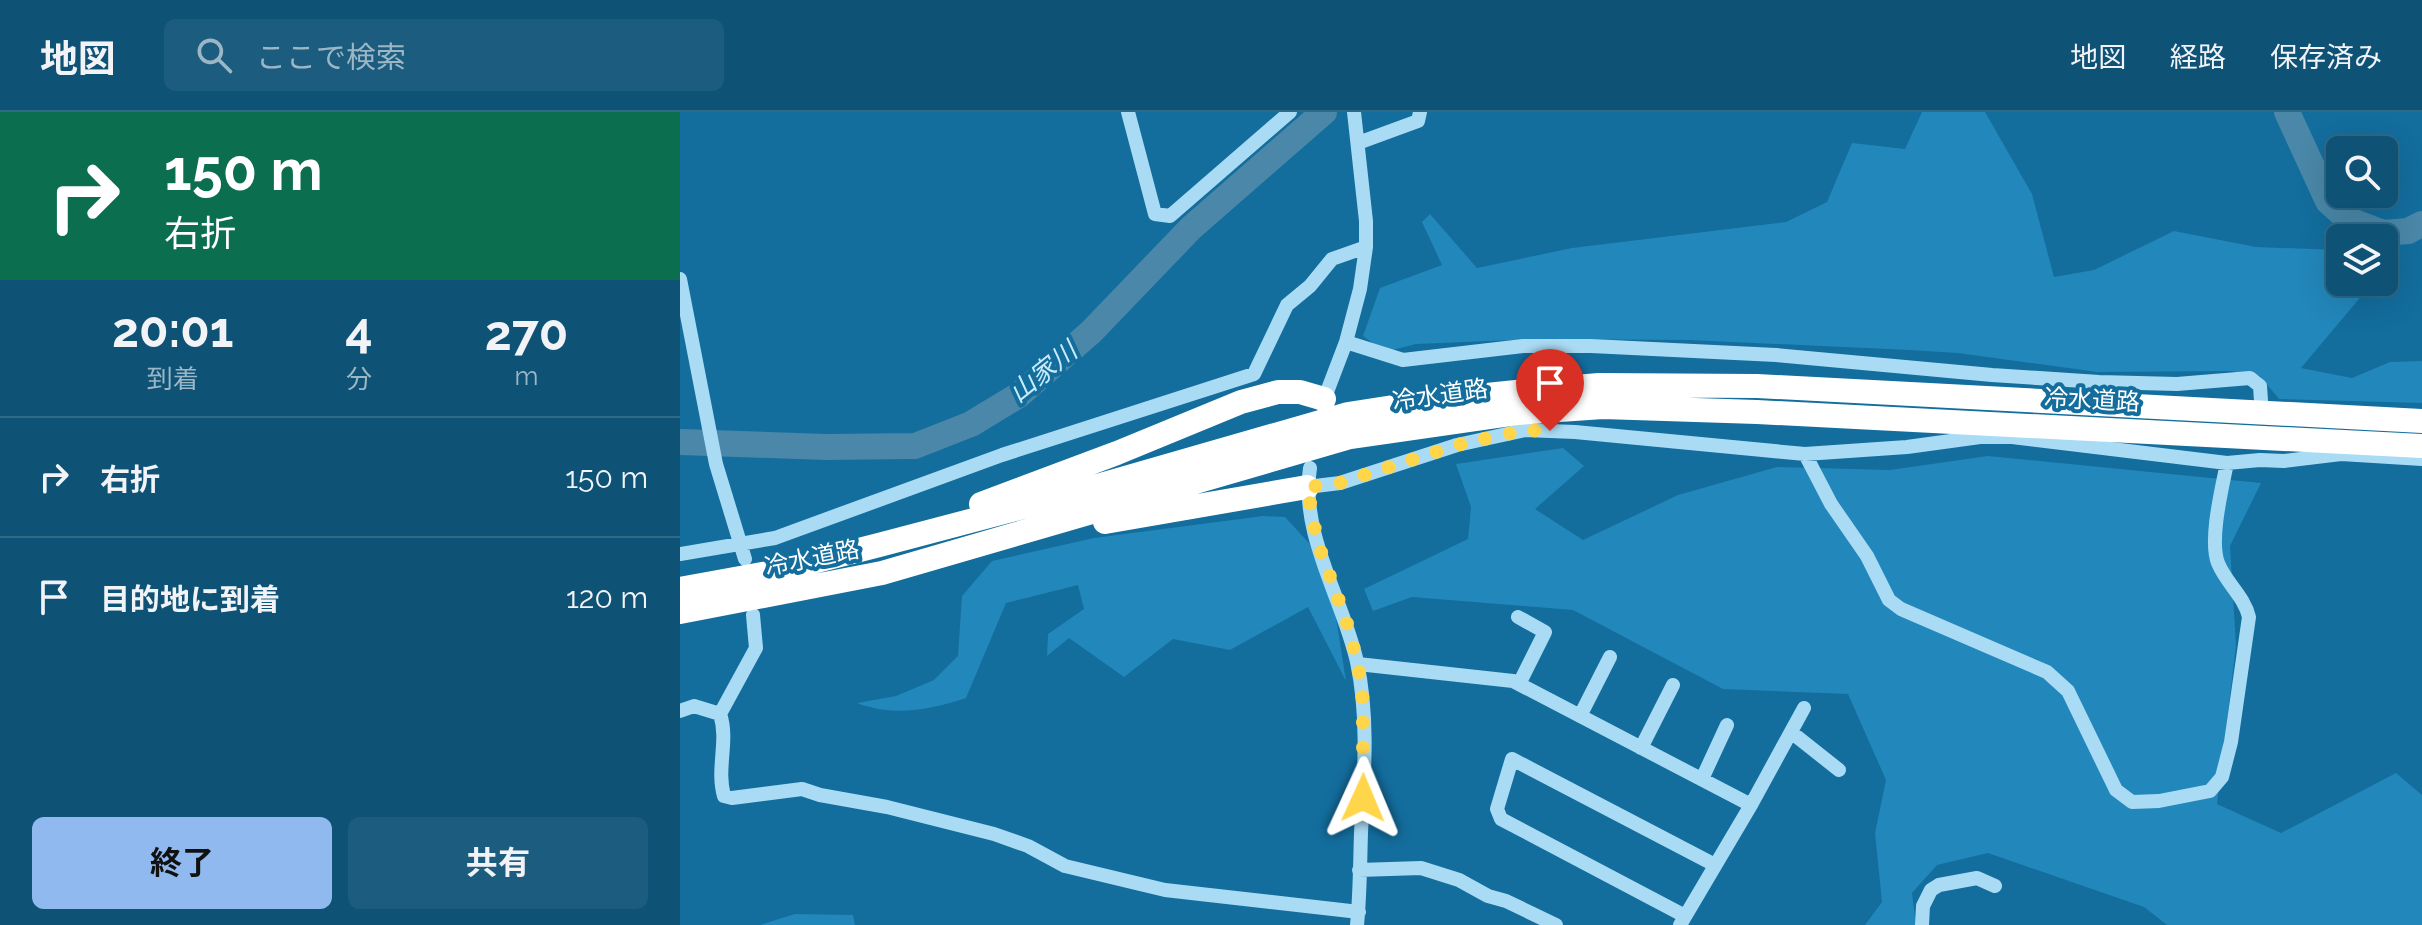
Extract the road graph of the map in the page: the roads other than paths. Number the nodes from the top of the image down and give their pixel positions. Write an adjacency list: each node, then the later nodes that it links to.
1 (1128, 112): 2 (street)
2 (1290, 112)
3 (1420, 112): 5 (street)
4 (1354, 113): 5 (street)
5 (1358, 143): 6 (street)
6 (1366, 247): 8 (street); 17 (street)
7 (680, 279): 17 (street)
8 (1346, 342): 9 (street); 10 (street)
9 (2261, 401)
10 (1322, 404): 18 (highway)
11 (2422, 421): 18 (highway, 冷水道路)
12 (2422, 446): 19 (highway, 冷水道路)
13 (1805, 454): 15 (street); 15 (street); 16 (street)
14 (2422, 459): 15 (street)
15 (2227, 463)
16 (1309, 478): 19 (highway); 27 (street)
17 (739, 544): 20 (street); 21 (street)
18 (879, 545): 22 (highway, 冷水道路)
19 (950, 553): 23 (highway, 冷水道路)
20 (680, 554)
21 (745, 559)
22 (680, 589)
23 (680, 612)
24 (753, 615): 32 (street)
25 (1518, 617): 28 (street)
26 (1610, 657): 33 (street)
27 (1358, 664): 28 (street); 41 (street)
28 (1519, 684): 33 (street)
29 (1673, 685): 36 (street)
30 (1804, 708): 35 (street)
31 (680, 711): 32 (street)
32 (720, 714): 43 (street)
33 (1580, 716): 36 (street)
34 (1727, 725): 38 (street)
35 (1791, 732): 37 (street); 39 (street)
36 (1641, 748): 38 (street)
37 (1839, 770)
38 (1702, 779): 39 (street)
39 (1751, 805): 40 (street)
40 (1715, 865): 44 (street); 44 (street)
41 (1359, 870): 43 (street); 45 (street)
42 (1995, 886): 46 (street)
43 (1358, 919)
44 (1683, 920)
45 (1556, 925)
46 (1922, 925)

